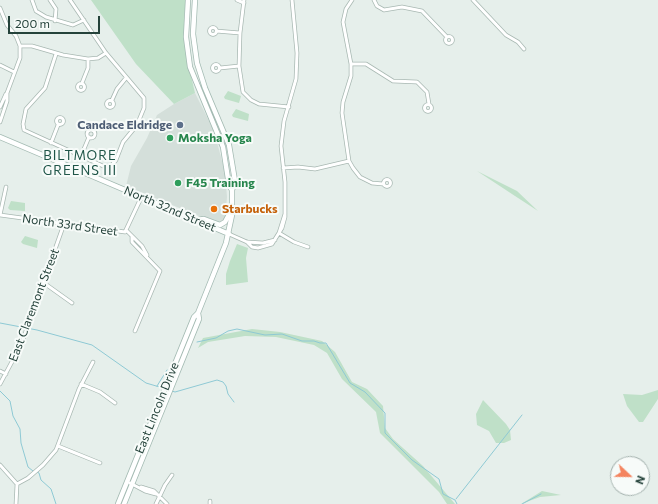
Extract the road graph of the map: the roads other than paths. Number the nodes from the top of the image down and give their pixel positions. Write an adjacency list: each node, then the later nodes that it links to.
1 (32, 0): 14 (street)
2 (50, 0): 14 (street)
3 (70, 0): 13 (street)
4 (188, 0): 45 (main road, East Lincoln Drive)
5 (195, 0): 45 (main road, East Lincoln Drive)
6 (237, 0): 11 (street)
7 (292, 0): 34 (street)
8 (352, 0): 23 (street)
9 (374, 0): 17 (street)
10 (473, 0): 19 (street)
11 (244, 1): 16 (street)
12 (0, 8): 18 (street)
13 (84, 20): 14 (street); 20 (street)
14 (55, 21)
15 (216, 31): 16 (street)
16 (240, 33): 25 (street)
17 (446, 37)
18 (20, 46): 21 (street); 27 (street)
19 (524, 49)
20 (106, 53): 22 (street); 28 (street)
21 (56, 54): 22 (street); 39 (street)
22 (88, 59): 29 (street)
23 (351, 64): 32 (street); 41 (street)
24 (0, 65): 27 (street)
25 (239, 66): 26 (street); 34 (street)
26 (220, 68)
27 (14, 72): 30 (street)
28 (126, 78): 31 (street); 40 (street)
29 (82, 84)
30 (7, 93): 33 (street); 35 (street)
31 (112, 100)
32 (428, 104)
33 (0, 107)
34 (289, 107): 42 (street)
35 (0, 122)
36 (58, 125): 39 (street)
37 (0, 136): 46 (main road, North 32nd Street)
38 (89, 137): 40 (street)
39 (51, 143): 40 (street)
40 (81, 156)
41 (349, 161): 42 (street); 43 (street)
42 (283, 168): 52 (street)
43 (383, 184)
44 (6, 187): 48 (street)
45 (232, 190): 47 (main road, East Lincoln Drive)
46 (141, 198): 49 (main road, North 32nd Street); 51 (street, North 33rd Street)
47 (233, 208): 49 (main road); 53 (main road, East Lincoln Drive)
48 (0, 215): 50 (street, North 33rd Street)
49 (194, 220): 53 (main road, North 32nd Street)
50 (64, 224): 51 (street, North 33rd Street); 59 (street, East Claremont Street)
51 (127, 231): 61 (street)
52 (279, 233): 54 (street); 58 (street)
53 (229, 234): 55 (street); 72 (main road, East Lincoln Drive)
54 (275, 240): 56 (street); 57 (street)
55 (247, 242): 56 (street); 57 (street)
56 (266, 242): 57 (street)
57 (268, 246)
58 (308, 247)
59 (44, 283): 60 (street); 64 (street, East Claremont Street)
60 (72, 303)
61 (135, 331)
62 (93, 362): 66 (street)
63 (0, 371): 64 (street)
64 (6, 374): 65 (street, East Claremont Street)
65 (0, 384)
66 (81, 384): 67 (street); 68 (street)
67 (115, 403)
68 (58, 446): 69 (street); 73 (street)
69 (100, 463)
70 (0, 465): 73 (street)
71 (172, 475): 74 (street)
72 (129, 483): 74 (street); 76 (main road, East Lincoln Drive); 77 (main road, East Lincoln Drive)
73 (17, 484): 75 (street)
74 (160, 496): 78 (street); 79 (street)
75 (16, 504)
76 (118, 504)
77 (124, 504)
78 (156, 504)
79 (167, 504)

